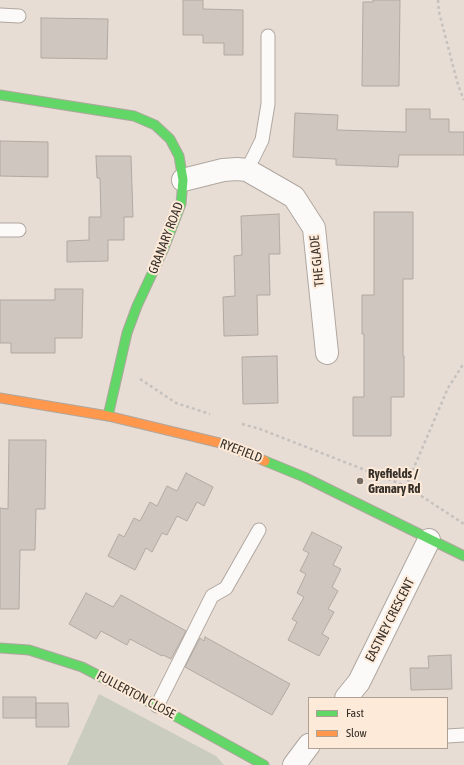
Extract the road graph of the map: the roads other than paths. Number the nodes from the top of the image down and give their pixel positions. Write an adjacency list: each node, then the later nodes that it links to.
1 (0, 15): 2 (lane)
2 (19, 16)
3 (268, 36): 5 (lane)
4 (0, 95): 6 (street, GRANARY ROAD)
5 (247, 170): 6 (street, THE GLADE); 9 (street, THE GLADE)
6 (183, 180): 11 (street, GRANARY ROAD)
7 (0, 230): 8 (lane)
8 (19, 230)
9 (327, 353)
10 (0, 398): 11 (street, RYEFIELD)
11 (108, 416): 13 (street, RYEFIELD)
12 (259, 530): 17 (lane)
13 (429, 540): 14 (street, RYEFIELD); 16 (street, EASTNEY CRESCENT)
14 (464, 556)
15 (0, 648): 17 (street, FULLERTON CLOSE)
16 (347, 697)
17 (157, 706): 21 (street, FULLERTON CLOSE)
18 (464, 735): 19 (lane)
19 (448, 736)
20 (308, 746): 22 (street)
21 (264, 765)
22 (294, 765)

